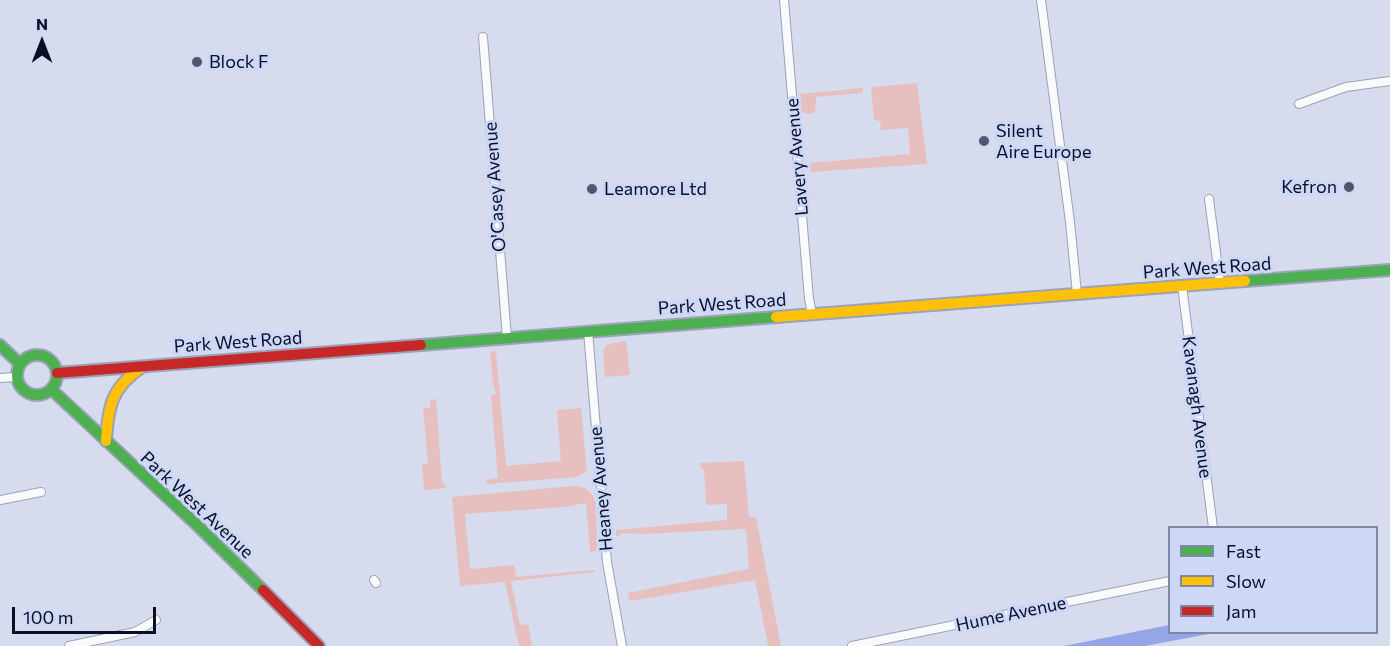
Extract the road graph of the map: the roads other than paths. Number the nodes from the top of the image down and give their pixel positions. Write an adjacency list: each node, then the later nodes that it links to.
1 (784, 0): 11 (street, Lavery Avenue)
2 (1041, 0): 10 (street)
3 (483, 37): 13 (street, O'Casey Avenue)
4 (1390, 81): 5 (street)
5 (1299, 104)
6 (1209, 199): 8 (street)
7 (1390, 270): 8 (street, Park West Road)
8 (1220, 283): 9 (street, Park West Road)
9 (1182, 286): 10 (street, Park West Road); 24 (street, Kavanagh Avenue)
10 (1077, 294): 11 (street, Park West Road)
11 (812, 314): 12 (street, Park West Road)
12 (588, 332): 13 (street, Park West Road); 29 (street, Heaney Avenue)
13 (507, 338): 16 (street, Park West Road)
14 (0, 345): 15 (street)
15 (20, 364): 17 (street); 18 (street)
16 (145, 366): 17 (street, Park West Road); 21 (street)
17 (57, 373): 20 (street)
18 (16, 377): 19 (street); 20 (street)
19 (0, 378)
20 (52, 390): 21 (street, Park West Avenue)
21 (106, 441): 28 (street, Park West Avenue)
22 (40, 492): 23 (street)
23 (0, 500)
24 (1213, 526)
25 (1168, 581): 30 (street, Hume Avenue)
26 (156, 620): 27 (street)
27 (69, 646)
28 (319, 646)
29 (622, 646)
30 (852, 646)

